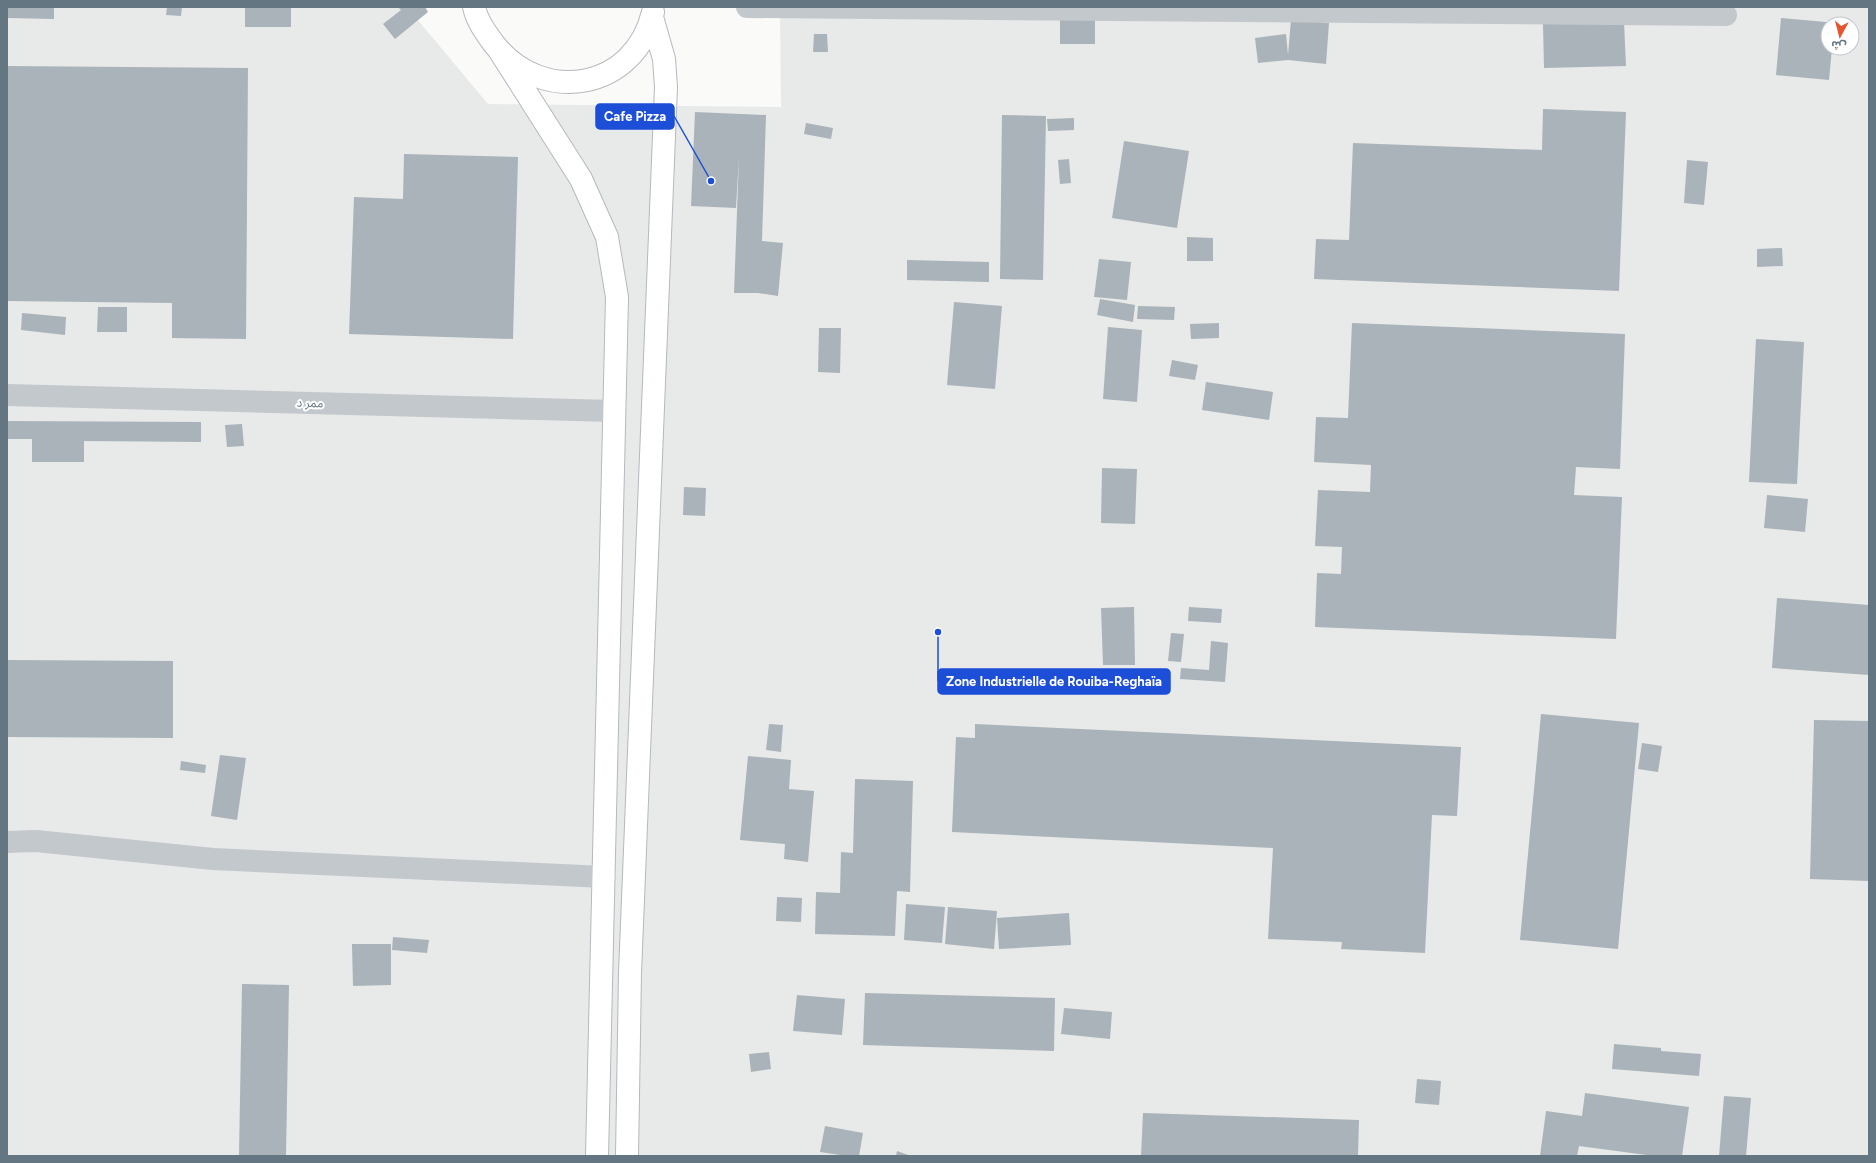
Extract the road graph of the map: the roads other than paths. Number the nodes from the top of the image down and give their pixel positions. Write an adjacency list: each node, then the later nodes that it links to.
1 (747, 7): 4 (lane)
2 (474, 9): 5 (highway)
3 (653, 12): 5 (highway); 11 (highway)
4 (1726, 15)
5 (499, 50): 7 (highway)
6 (7, 395): 7 (lane, ممر د)
7 (613, 411): 9 (highway)
8 (7, 842): 9 (lane)
9 (604, 877): 10 (highway)
10 (597, 1156)
11 (627, 1156)

